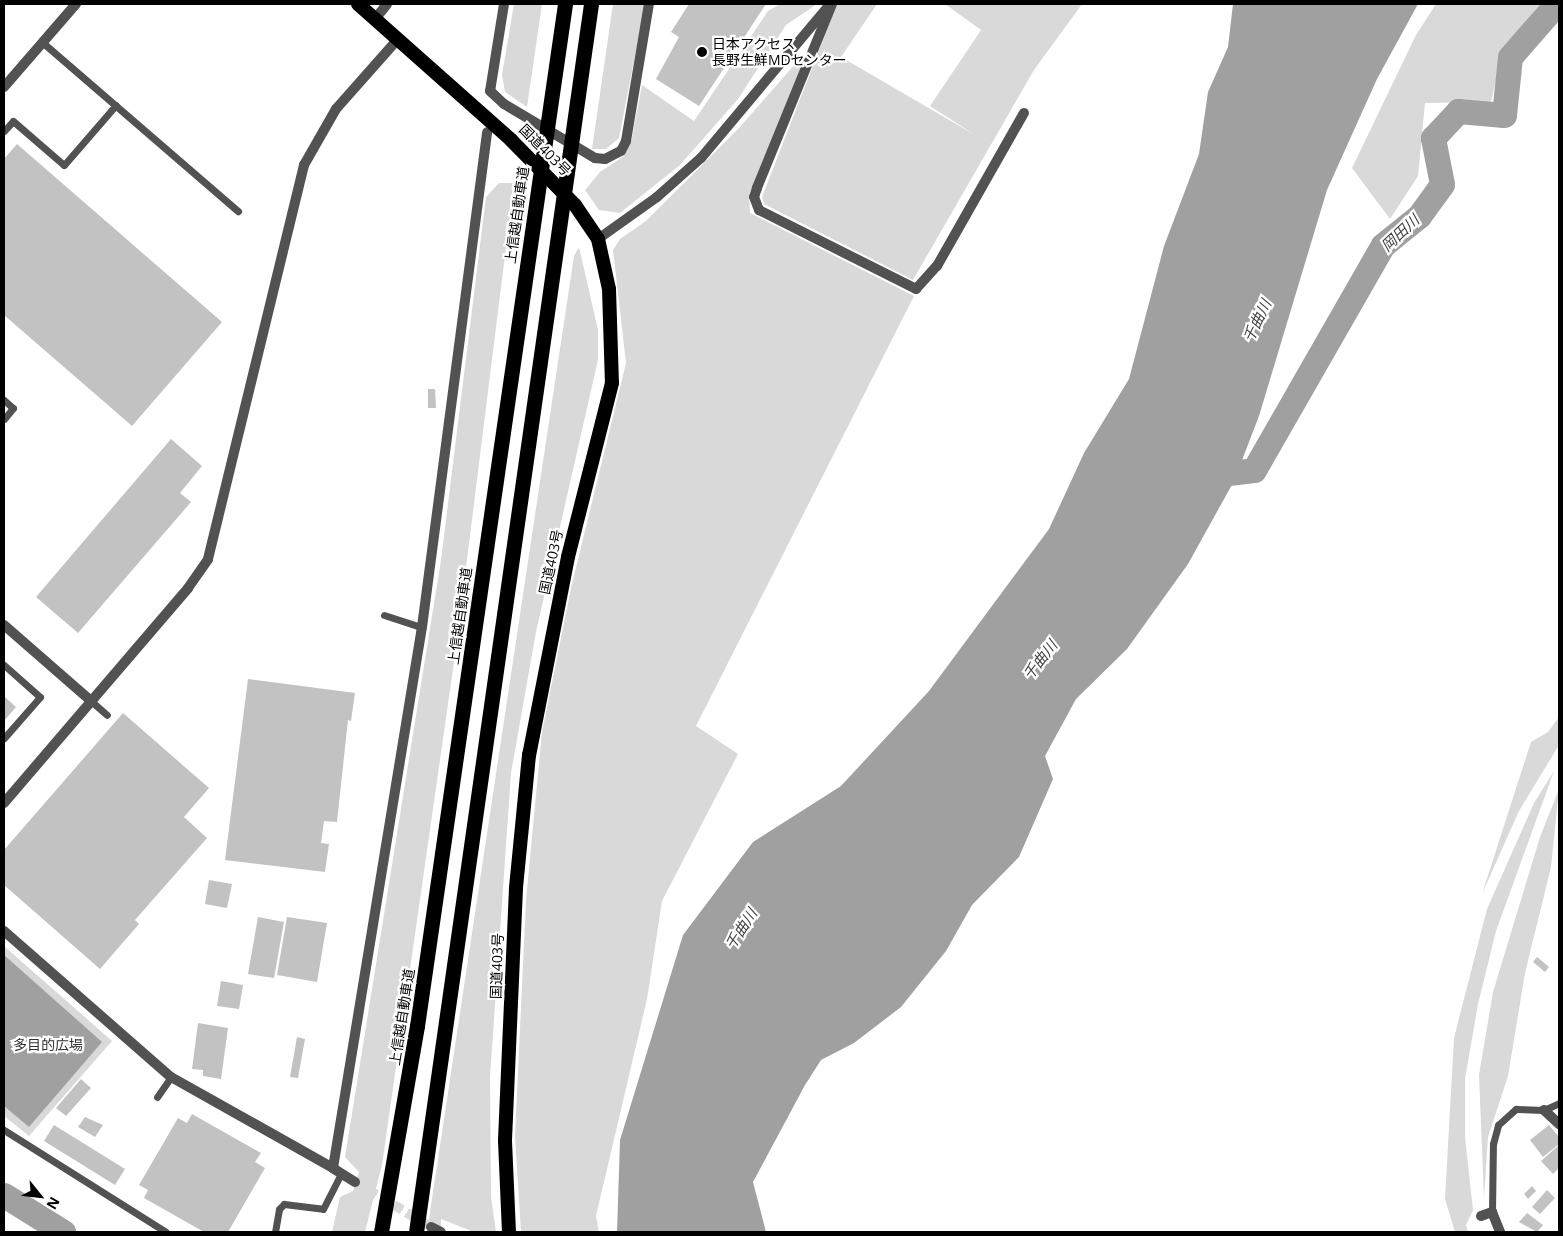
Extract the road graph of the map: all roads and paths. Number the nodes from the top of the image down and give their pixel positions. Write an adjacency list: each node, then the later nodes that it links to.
1 (76, 4): 11 (street)
2 (358, 4): 9 (highway, 国道403号)
3 (388, 4): 9 (street)
4 (504, 4): 7 (street)
5 (565, 4): 43 (highway, 上信越自動車道)
6 (591, 4): 44 (highway)
7 (649, 4)
8 (831, 4): 14 (street); 18 (street)
9 (375, 19): 10 (highway, 国道403号)
10 (398, 39): 18 (highway, 国道403号); 25 (street)
11 (42, 42): 12 (street); 13 (lane)
12 (4, 87)
13 (116, 105): 15 (lane); 17 (lane)
14 (1024, 113)
15 (4, 131)
16 (487, 132): 23 (street)
17 (238, 211)
18 (598, 239): 46 (highway, 国道403号)
19 (4, 400): 20 (lane)
20 (4, 419)
21 (384, 615): 23 (lane)
22 (4, 625): 25 (street)
23 (422, 627): 36 (street)
24 (4, 665): 27 (lane)
25 (91, 702): 26 (lane); 28 (street)
26 (107, 715)
27 (4, 738)
28 (4, 803)
29 (4, 931): 30 (street)
30 (171, 1077): 31 (lane); 36 (street)
31 (157, 1097)
32 (1559, 1104): 33 (lane)
33 (1544, 1110): 34 (street); 38 (lane)
34 (1559, 1124)
35 (4, 1130): 41 (lane)
36 (337, 1171): 37 (street); 42 (lane)
37 (355, 1182)
38 (1492, 1212): 39 (street); 47 (street)
39 (1481, 1216)
40 (431, 1227): 45 (street)
41 (166, 1232)
42 (275, 1232)
43 (381, 1232)
44 (416, 1232)
45 (441, 1232)
46 (509, 1232)
47 (1500, 1232)

